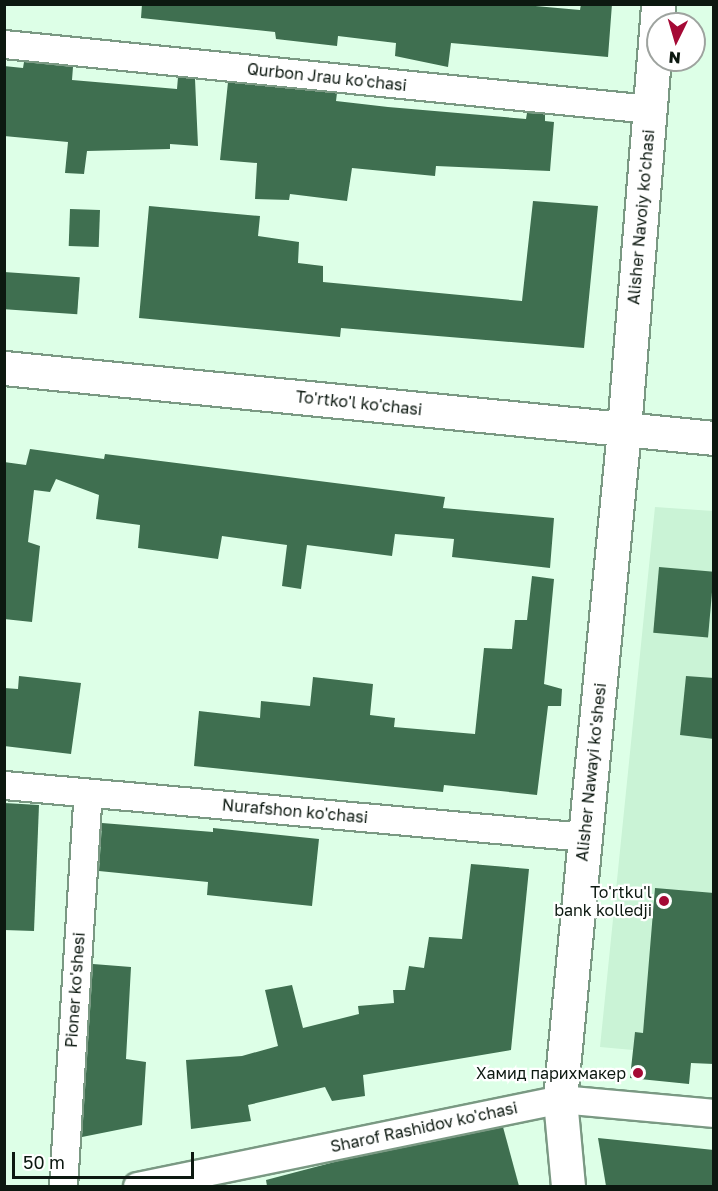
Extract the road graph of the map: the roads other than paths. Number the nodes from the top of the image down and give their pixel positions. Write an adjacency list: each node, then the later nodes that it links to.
1 (658, 4): 3 (street, Alisher Navoiy ko'chasi)
2 (4, 45): 3 (street, Qurbon Jrau ko'chasi)
3 (649, 110): 5 (street, Alisher Navoiy ko'chasi)
4 (4, 368): 5 (street, To'rtko'l ko'chasi)
5 (624, 429): 6 (street, To'rtko'l ko'chasi); 9 (street, Alisher Nawayi ko'shesi)
6 (714, 438)
7 (4, 785): 8 (street, Nurafshon ko'chasi)
8 (88, 793): 9 (street, Nurafshon ko'chasi); 12 (street, Pioner ko'shesi)
9 (585, 837): 10 (street, Alisher Nawayi ko'shesi)
10 (560, 1099): 11 (street, Sharof Rashidov ko'chasi); 13 (street, Sharof Rashidov ko'chasi); 14 (street, Alisher Nawayi ko'shesi)
11 (714, 1113)
12 (63, 1186)
13 (136, 1186)
14 (568, 1186)

